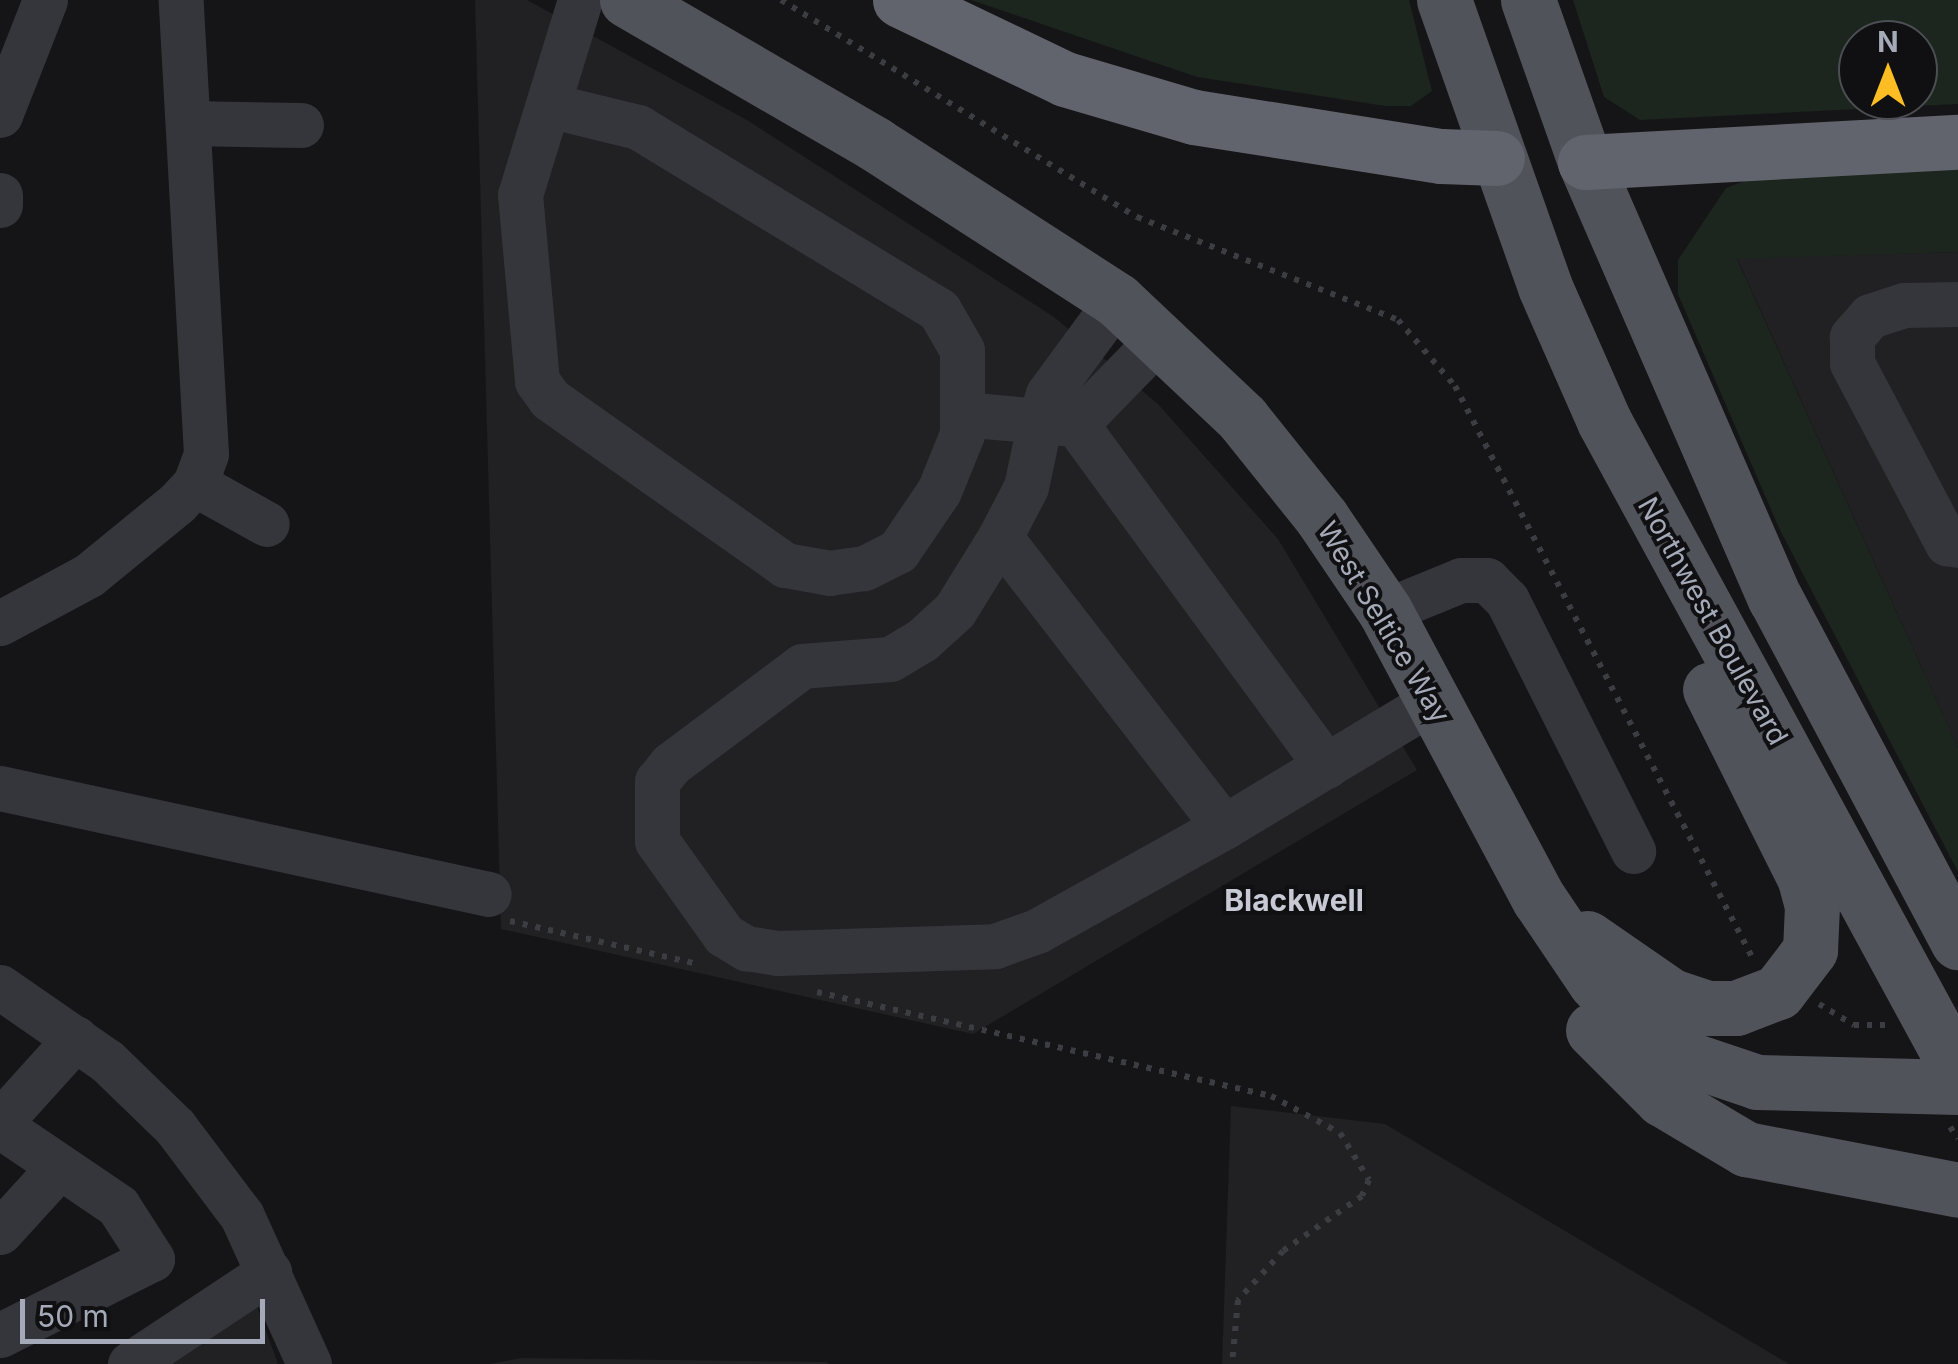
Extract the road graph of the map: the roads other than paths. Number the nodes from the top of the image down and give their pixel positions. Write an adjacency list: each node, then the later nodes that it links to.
1 (45, 0): 9 (street)
2 (181, 0): 10 (street)
3 (580, 0): 8 (street)
4 (627, 0): 17 (main road, West Seltice Way)
5 (900, 0): 13 (highway)
6 (1444, 0): 13 (main road, Northwest Boulevard)
7 (1528, 0): 14 (main road)
8 (548, 105): 20 (street); 20 (street)
9 (0, 114)
10 (188, 123): 11 (street); 23 (street)
11 (301, 126)
12 (1958, 142): 14 (highway)
13 (1497, 158): 14 (main road); 21 (main road, Northwest Boulevard)
14 (1584, 162): 36 (main road)
15 (0, 195): 16 (street)
16 (0, 205)
17 (1117, 300): 19 (main road, West Seltice Way); 22 (street)
18 (1958, 304): 26 (street)
19 (1160, 338): 22 (street); 27 (main road, West Seltice Way)
20 (962, 414): 22 (street)
21 (1604, 421): 34 (main road); 39 (main road, Northwest Boulevard)
22 (1058, 422): 25 (street); 30 (street)
23 (195, 484): 24 (street); 28 (street)
24 (267, 524)
25 (1000, 536): 32 (street); 32 (street)
26 (1958, 545)
27 (1384, 611): 29 (main road, West Seltice Way); 33 (street)
28 (0, 623)
29 (1433, 700): 30 (street); 34 (main road, West Seltice Way)
30 (1326, 766): 32 (street)
31 (0, 788): 35 (street)
32 (1224, 827)
33 (1633, 851)
34 (1539, 899): 40 (main road, West Seltice Way); 43 (main road)
35 (498, 907)
36 (1958, 942)
37 (0, 986): 38 (street)
38 (76, 1038): 41 (street); 45 (street)
39 (1958, 1071)
40 (1957, 1120)
41 (0, 1124): 42 (street)
42 (58, 1168): 44 (street); 46 (street)
43 (1958, 1190)
44 (0, 1232)
45 (270, 1272): 47 (street); 48 (street)
46 (0, 1335)
47 (130, 1364)
48 (309, 1364)

